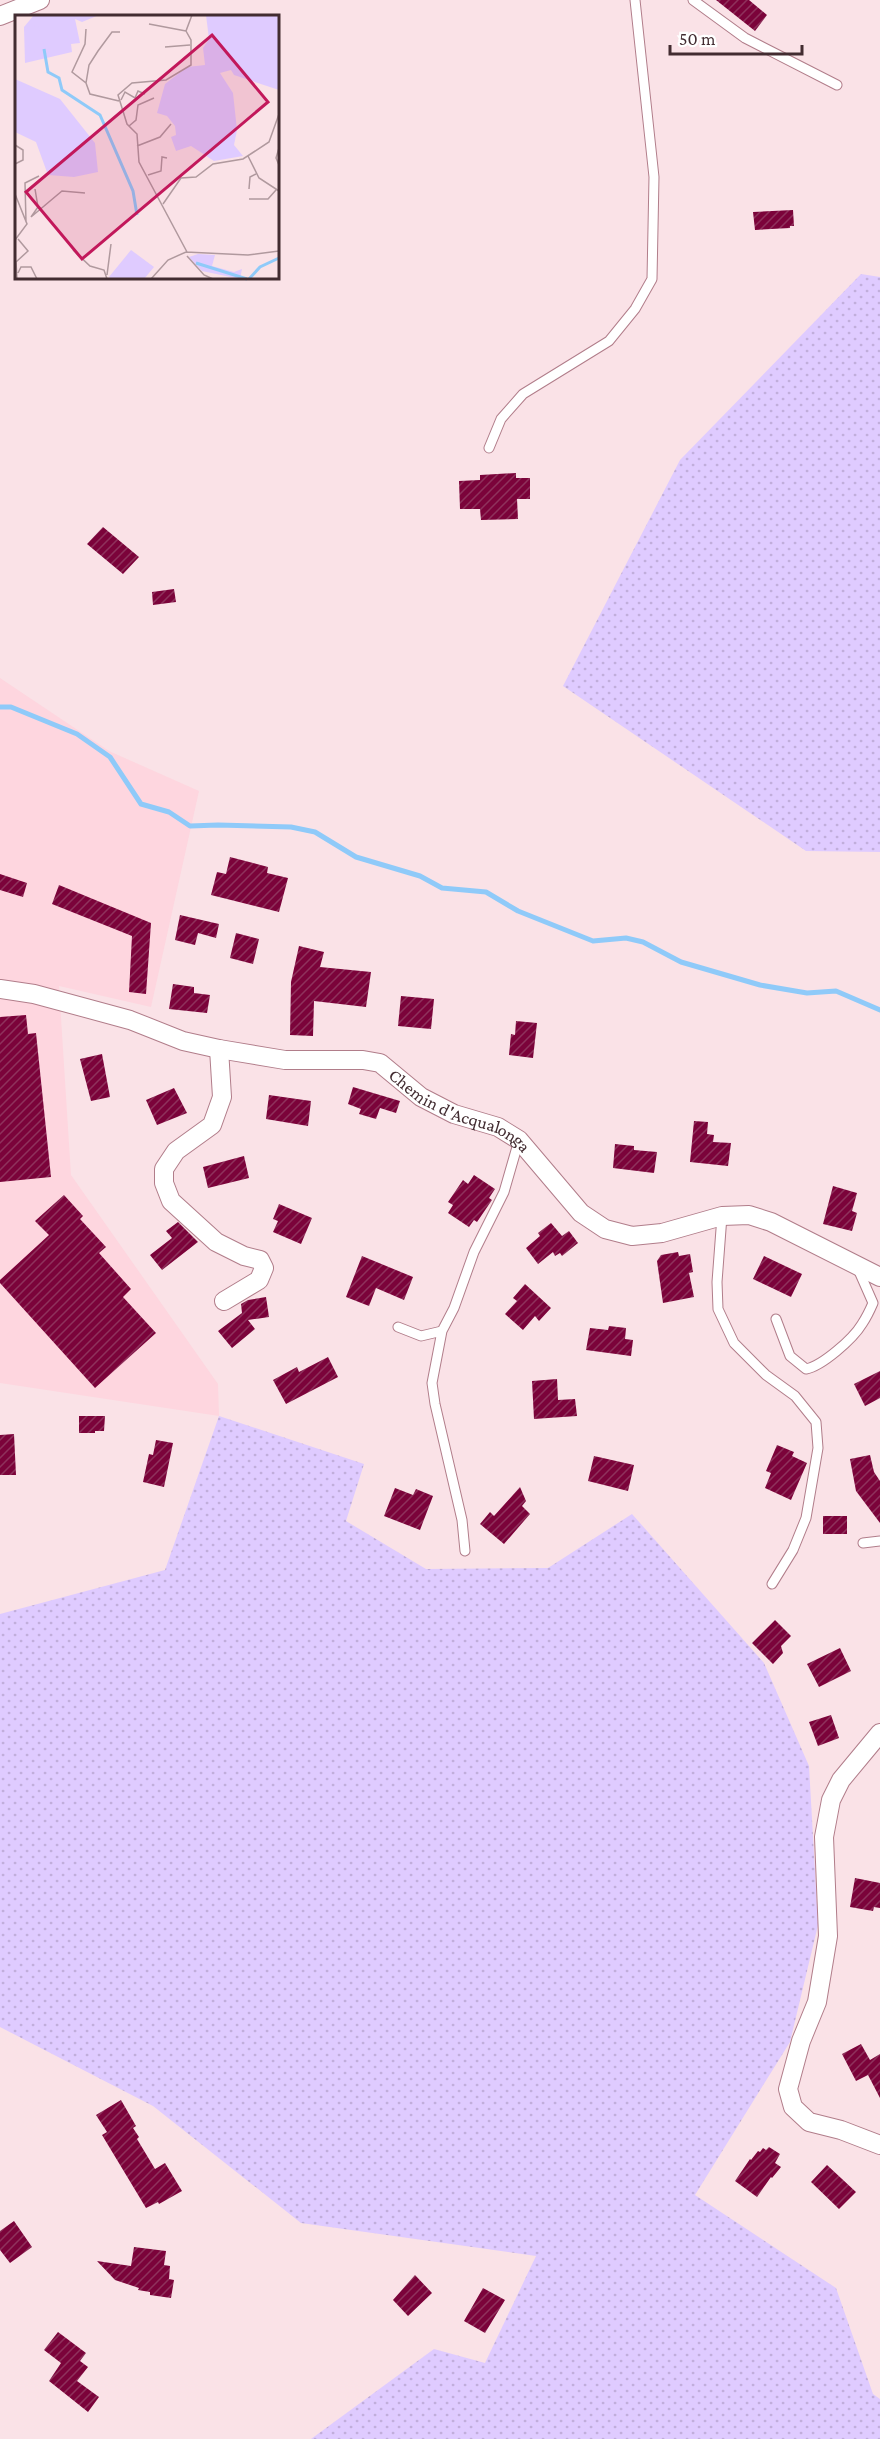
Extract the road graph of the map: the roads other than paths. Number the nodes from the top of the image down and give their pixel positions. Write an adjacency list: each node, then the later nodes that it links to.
1 (40, 0): 4 (street)
2 (635, 0): 6 (lane)
3 (693, 0): 5 (lane)
4 (0, 16)
5 (837, 85)
6 (489, 448)
7 (0, 989): 8 (street, Chemin d'Acqualonga)
8 (219, 1049): 9 (street, Chemin d'Acqualonga); 13 (street)
9 (519, 1140): 10 (street, Chemin d'Acqualonga); 16 (lane)
10 (722, 1216): 11 (street, Chemin d'Acqualonga); 20 (lane)
11 (855, 1264): 12 (street, Chemin d'Acqualonga); 14 (lane)
12 (880, 1277)
13 (224, 1301)
14 (776, 1319)
15 (398, 1327): 16 (lane)
16 (442, 1331): 19 (lane)
17 (880, 1541): 18 (lane)
18 (863, 1543)
19 (465, 1551)
20 (772, 1584)
21 (880, 1733): 22 (street)
22 (880, 2145)

